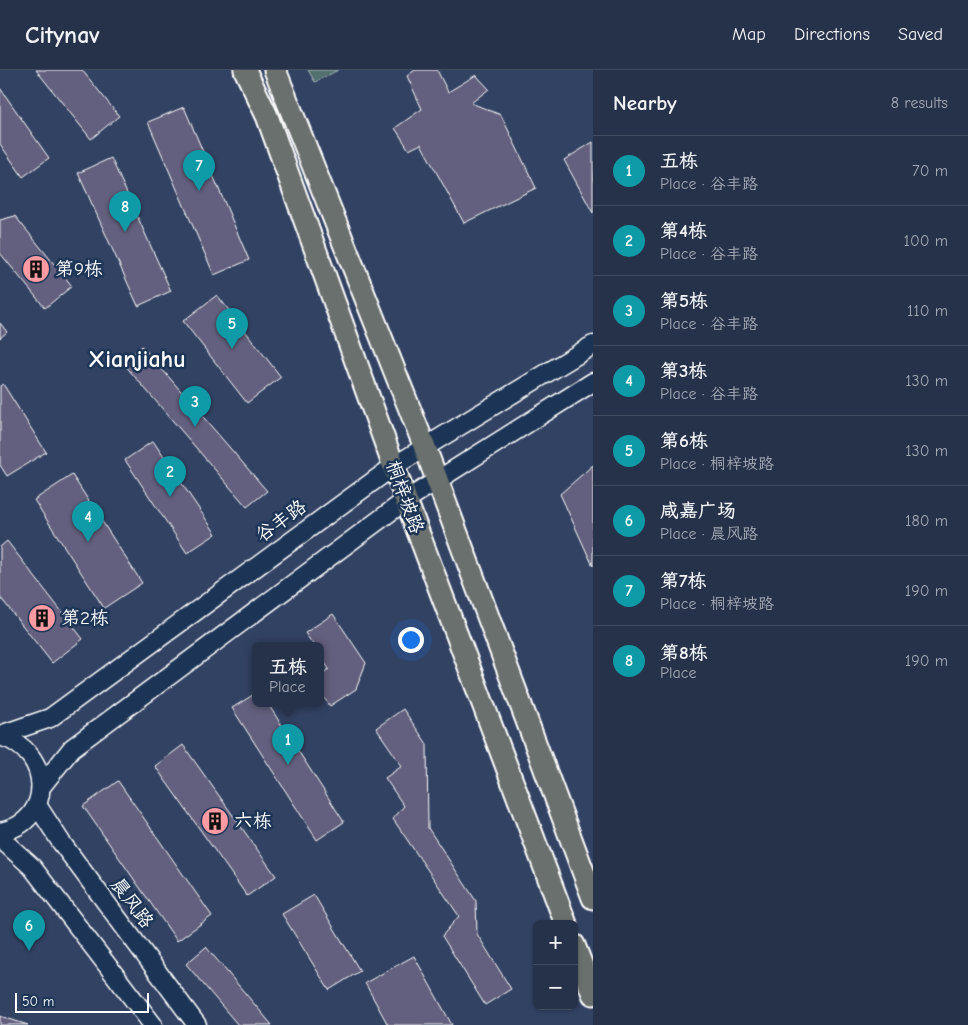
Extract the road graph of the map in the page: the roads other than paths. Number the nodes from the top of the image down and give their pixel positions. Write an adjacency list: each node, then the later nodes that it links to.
1 (245, 70): 6 (main road, 桐梓坡路)
2 (275, 70): 5 (main road, 桐梓坡路)
3 (593, 345): 5 (street, 谷丰路)
4 (593, 382): 7 (street)
5 (424, 446): 6 (street, 谷丰路); 7 (main road, 桐梓坡路)
6 (394, 466): 8 (main road, 桐梓坡路); 9 (street, 谷丰路)
7 (438, 481): 8 (street); 14 (main road, 桐梓坡路)
8 (406, 500): 10 (street); 15 (main road, 桐梓坡路)
9 (0, 736): 10 (street)
10 (41, 787): 11 (street)
11 (37, 805): 12 (street); 19 (street, 晨风路)
12 (0, 832)
13 (0, 838): 18 (street)
14 (593, 898)
15 (564, 920)
16 (578, 955): 17 (main road)
17 (593, 994)
18 (153, 1025)
19 (196, 1025)

